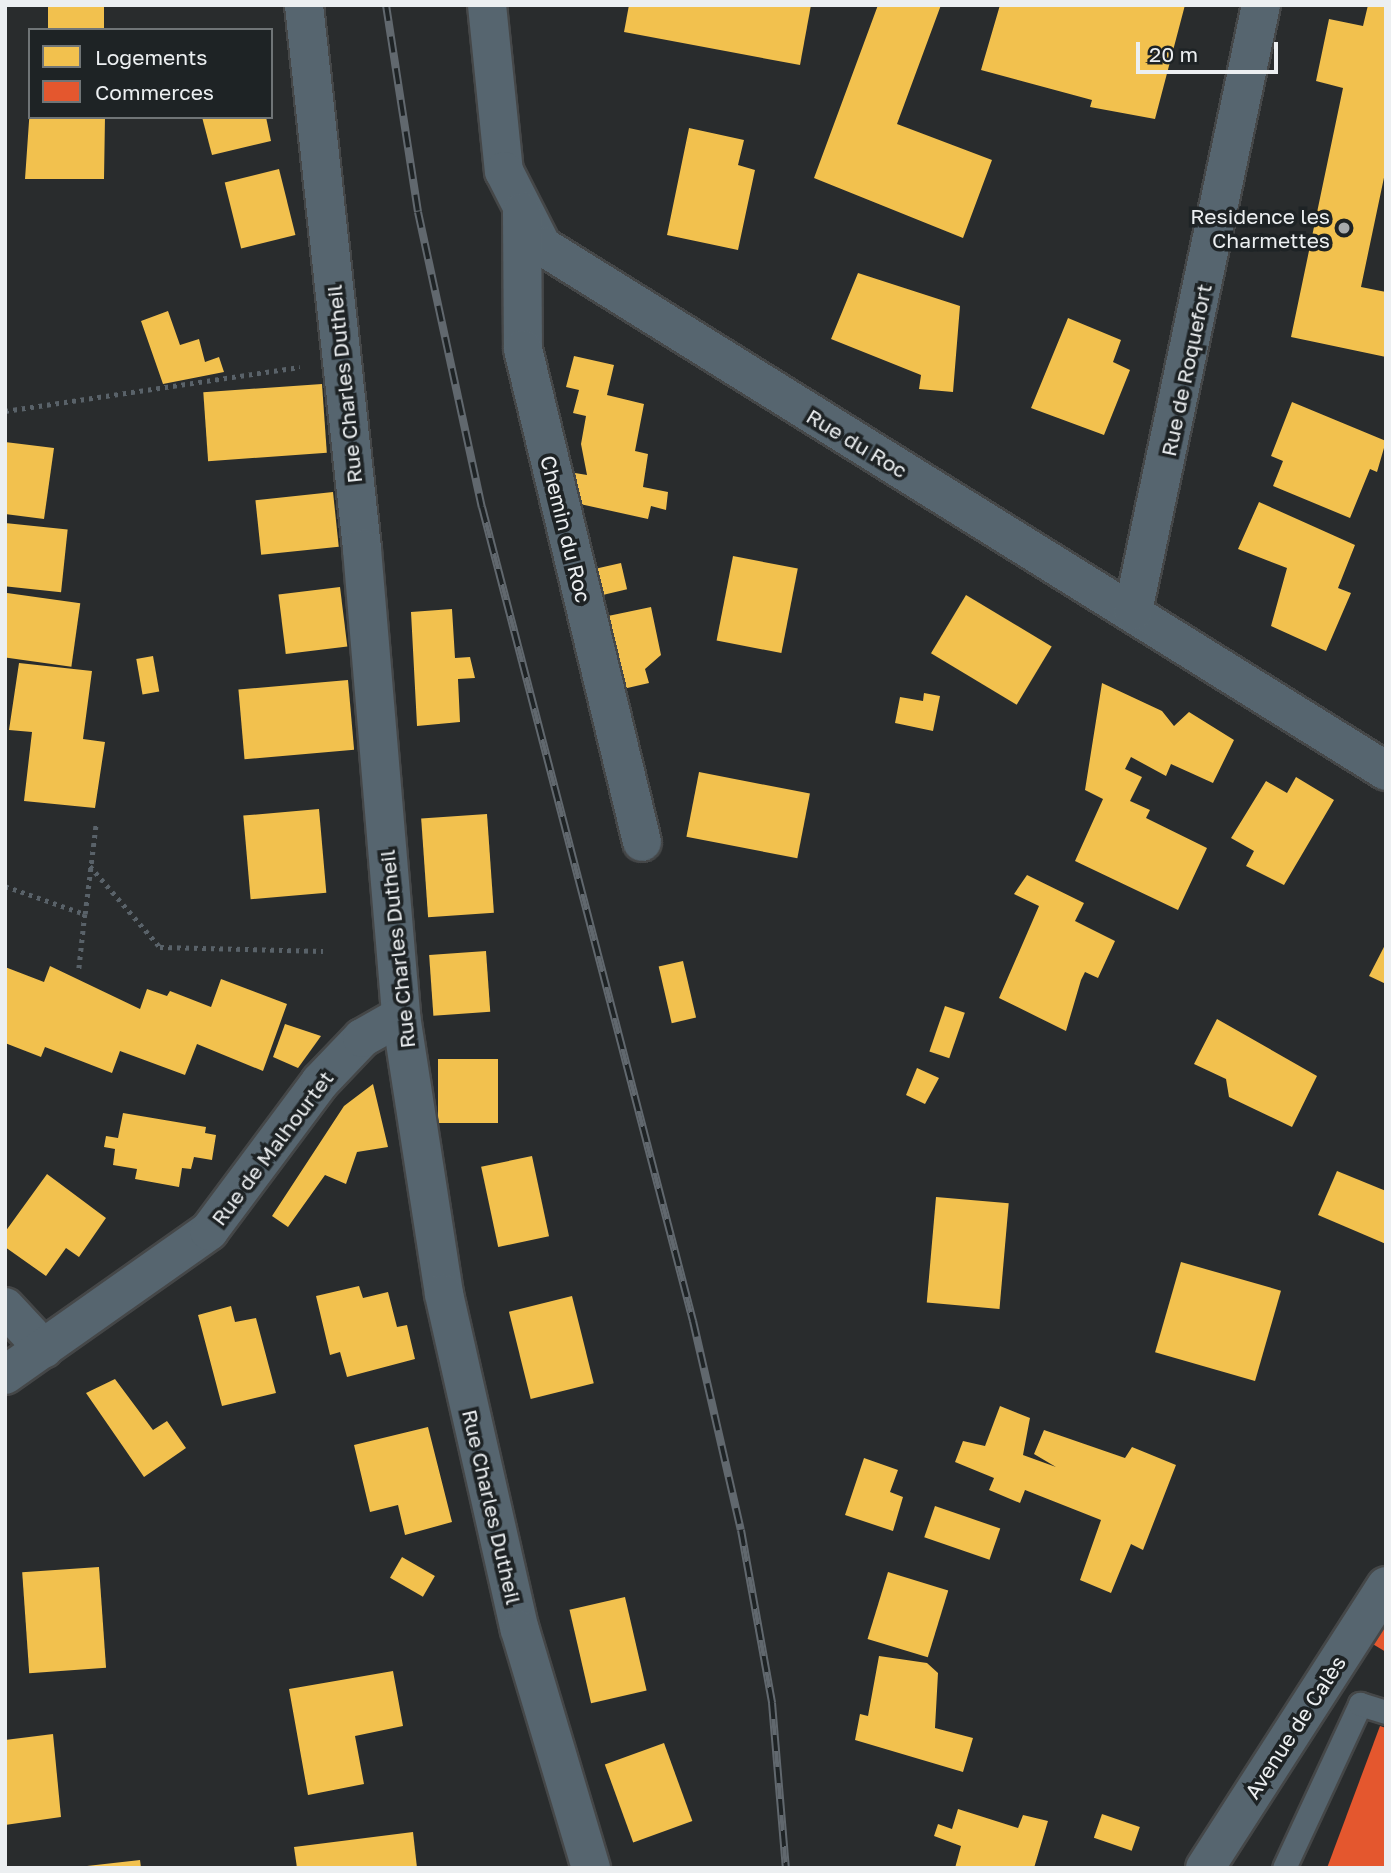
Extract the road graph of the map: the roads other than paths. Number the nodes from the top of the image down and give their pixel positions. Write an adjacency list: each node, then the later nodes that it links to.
1 (487, 5): 4 (street, Rue du Roc)
2 (1261, 5): 5 (street, Rue de Roquefort)
3 (304, 7): 8 (street, Rue Charles Dutheil)
4 (522, 212): 5 (street, Rue du Roc); 7 (street, Chemin du Roc)
5 (1133, 611): 6 (street, Rue du Roc)
6 (1386, 771)
7 (642, 842)
8 (401, 1016): 10 (street, Rue de Malhourtet); 13 (street, Rue Charles Dutheil)
9 (5, 1307): 10 (street)
10 (18, 1373)
11 (1386, 1586): 14 (street, Avenue de Calès)
12 (1386, 1712): 15 (lane)
13 (591, 1868)
14 (1205, 1868)
15 (1284, 1868)

